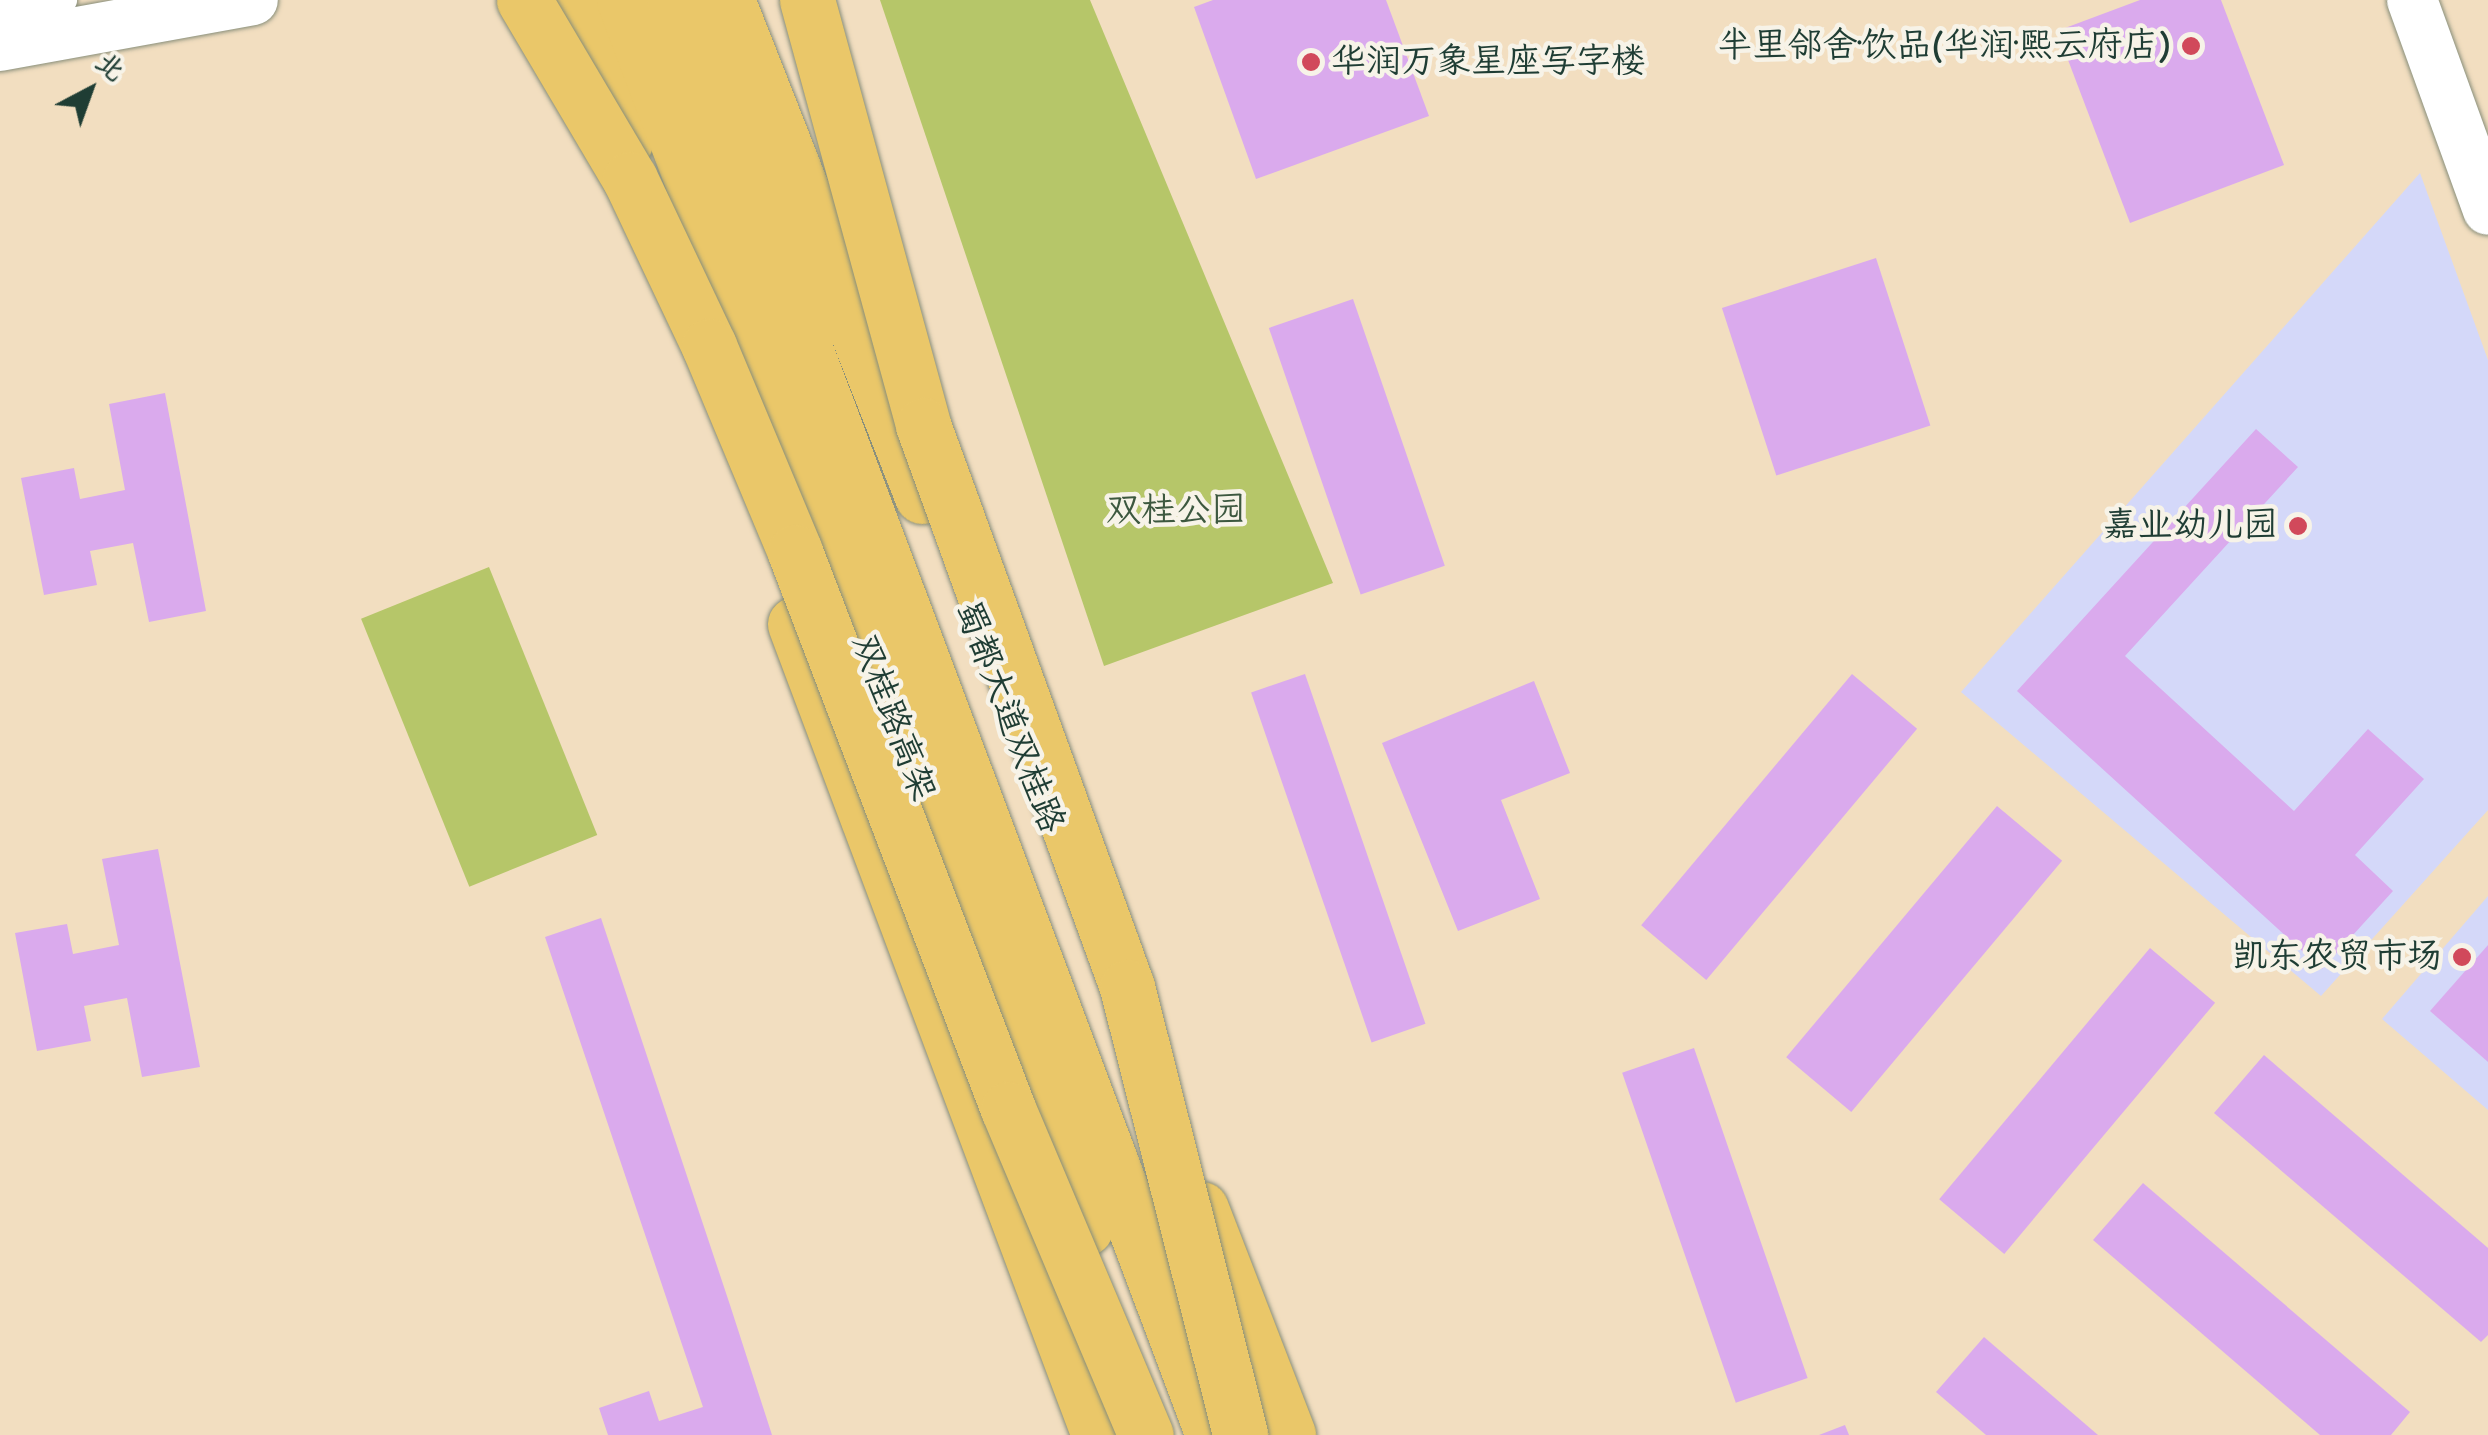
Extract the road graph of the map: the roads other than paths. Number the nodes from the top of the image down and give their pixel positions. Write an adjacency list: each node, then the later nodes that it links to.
1 (64, 0): 10 (lane)
2 (253, 0): 11 (street)
3 (524, 0): 14 (main road, bridge)
4 (570, 0): 13 (main road)
5 (624, 0): 15 (main road, 双桂路高架)
6 (674, 0): 16 (main road, 双桂路高架)
7 (727, 0): 18 (main road, 蜀都大道双桂路)
8 (808, 0): 17 (main road, bridge)
9 (2412, 0): 12 (street)
10 (0, 11)
11 (0, 46)
12 (2488, 210)
13 (1099, 1435)
14 (1146, 1435)
15 (1162, 1435)
16 (1212, 1435)
17 (1240, 1435)
18 (1288, 1435)

